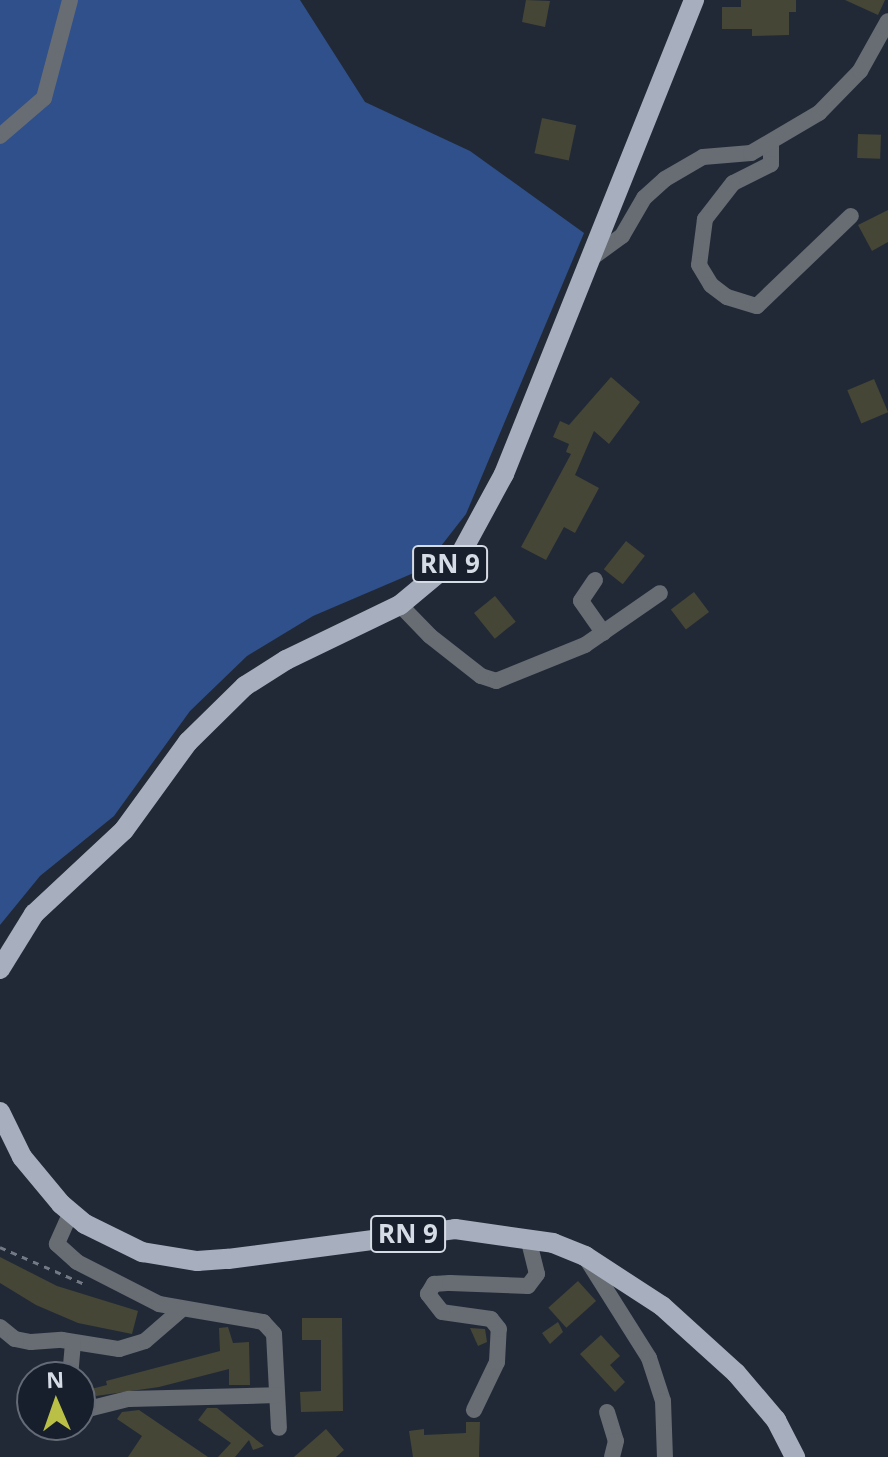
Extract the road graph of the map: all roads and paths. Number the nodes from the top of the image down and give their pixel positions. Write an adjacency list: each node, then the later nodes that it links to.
1 (70, 0): 4 (street)
2 (694, 0): 7 (main road, RN 9)
3 (888, 21): 5 (street)
4 (0, 136)
5 (771, 143): 6 (street); 7 (street)
6 (851, 216)
7 (593, 257): 10 (main road, RN 9)
8 (595, 580): 11 (street)
9 (660, 593): 11 (street)
10 (400, 605): 11 (street); 12 (main road, RN 9)
11 (603, 633)
12 (0, 969)
13 (0, 1112): 14 (main road, RN 9)
14 (71, 1212): 15 (main road, RN 9); 17 (street)
15 (528, 1238): 16 (main road, RN 9); 23 (street)
16 (585, 1256): 27 (street); 28 (main road, RN 9)
17 (182, 1309): 19 (street); 21 (street)
18 (0, 1327): 19 (street)
19 (73, 1343): 20 (street)
20 (71, 1361)
21 (277, 1395): 22 (street); 25 (street)
22 (96, 1407)
23 (474, 1410)
24 (607, 1412): 26 (street)
25 (279, 1428)
26 (612, 1457)
27 (665, 1457)
28 (795, 1457)

